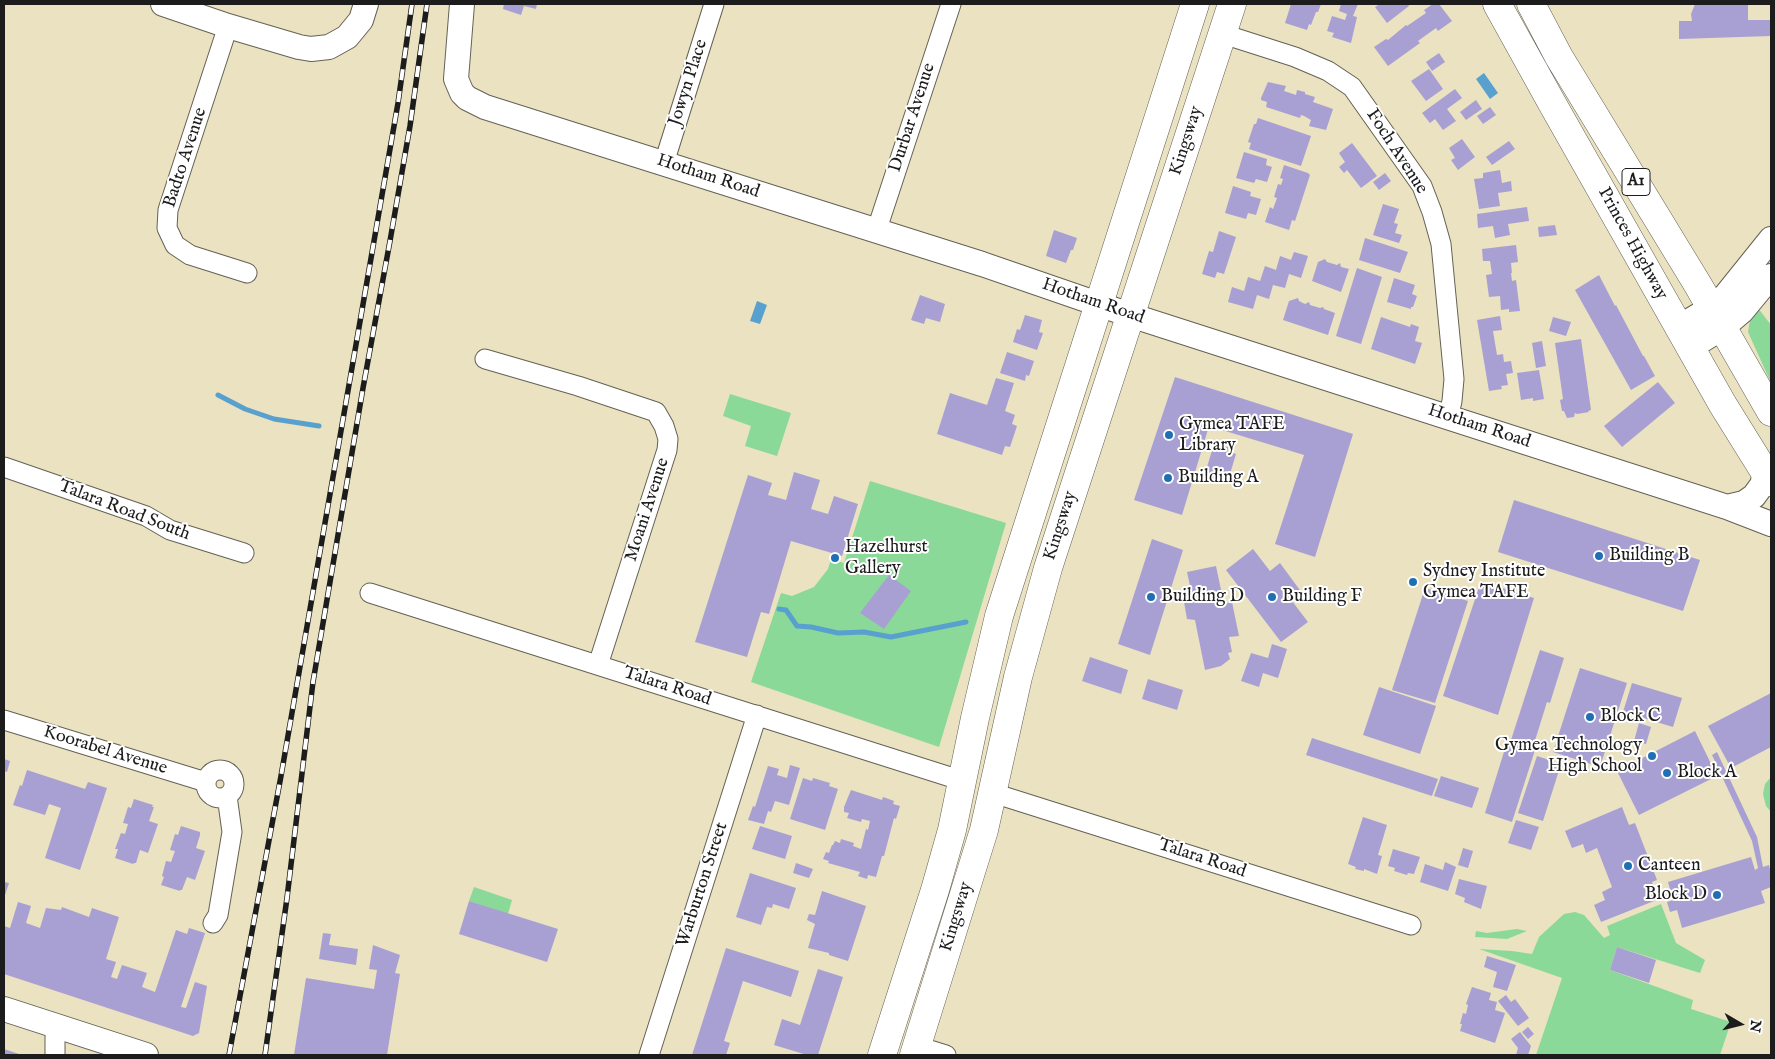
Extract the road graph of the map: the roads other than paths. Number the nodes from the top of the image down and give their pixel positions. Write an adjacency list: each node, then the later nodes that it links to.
1 (163, 4): 10 (street)
2 (366, 4): 10 (street)
3 (462, 4): 12 (street, Hotham Road)
4 (714, 4): 12 (street, Jowyn Place)
5 (951, 4): 13 (street, Durbar Avenue)
6 (1195, 4): 17 (main road, Kingsway)
7 (1232, 4): 11 (main road, Kingsway)
8 (1497, 4): 20 (main road, Princes Highway / A1)
9 (1532, 4): 19 (main road, Princes Highway / A1)
10 (228, 26): 15 (street, Badto Avenue)
11 (1223, 34): 18 (main road, Kingsway); 23 (street, Foch Avenue)
12 (664, 162): 13 (street, Hotham Road)
13 (876, 232): 17 (street, Hotham Road)
14 (1771, 239): 19 (street)
15 (248, 272)
16 (1771, 276): 19 (street)
17 (1099, 303): 18 (street, Hotham Road); 33 (main road, Kingsway)
18 (1130, 315): 23 (street, Hotham Road); 34 (main road, Kingsway)
19 (1717, 318): 20 (street); 22 (main road, Princes Highway / A1)
20 (1685, 337): 25 (main road, Princes Highway / A1)
21 (485, 359): 30 (street, Moani Avenue)
22 (1771, 412)
23 (1448, 418): 26 (street, Hotham Road)
24 (4, 467): 28 (street, Talara Road South)
25 (1768, 478): 26 (street)
26 (1727, 507): 27 (street, Hotham Road)
27 (1771, 524)
28 (244, 553)
29 (370, 593): 30 (street, Talara Road)
30 (598, 665): 31 (street, Talara Road)
31 (757, 715): 33 (street, Talara Road); 42 (street, Warburton Street)
32 (4, 720): 35 (street, Koorabel Avenue)
33 (963, 781): 43 (main road, Kingsway)
34 (993, 793): 36 (street, Talara Road); 39 (main road, Kingsway)
35 (213, 923)
36 (1411, 925)
37 (4, 1009): 38 (street)
38 (58, 1026): 40 (street); 41 (street)
39 (916, 1051): 44 (street)
40 (55, 1055)
41 (146, 1055)
42 (649, 1055)
43 (882, 1055)
44 (946, 1055)

